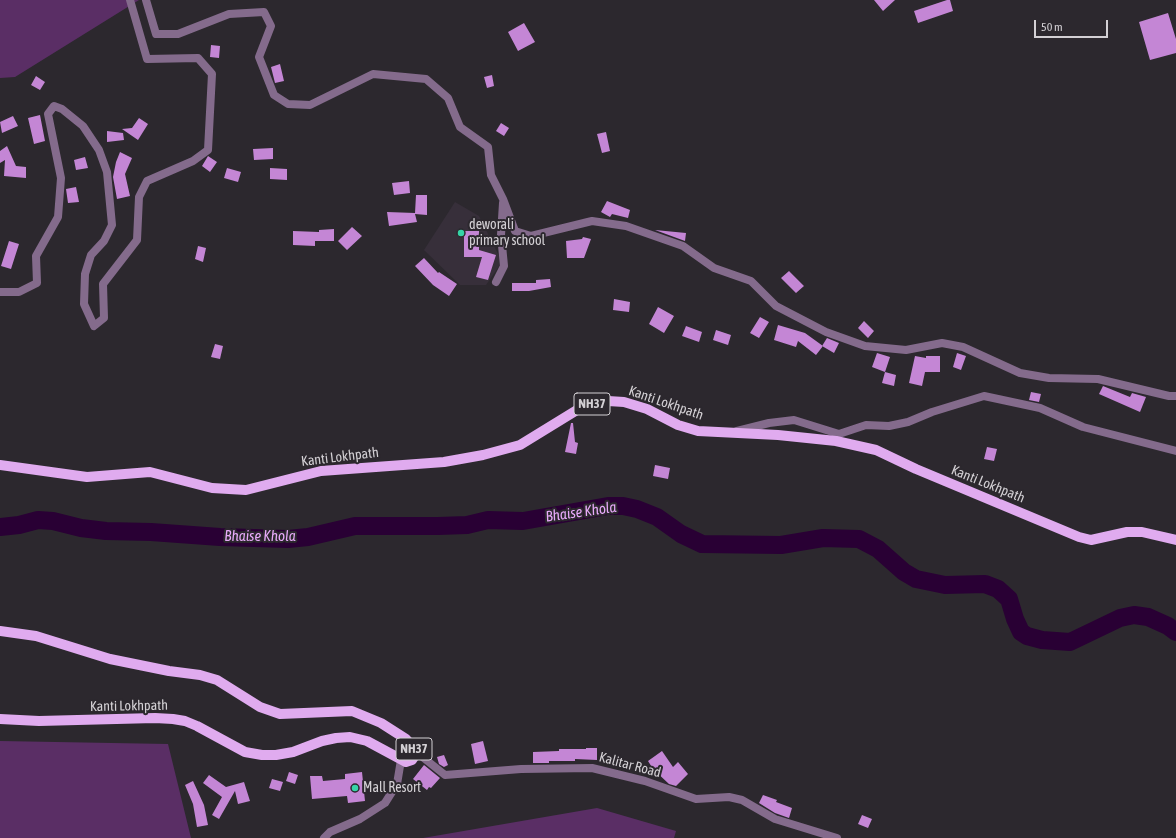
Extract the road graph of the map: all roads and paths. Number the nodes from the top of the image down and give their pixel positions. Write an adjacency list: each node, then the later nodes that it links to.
1 (130, 0): 5 (street)
2 (146, 0): 3 (street)
3 (503, 199): 4 (street); 6 (street)
4 (496, 282)
5 (0, 292)
6 (1176, 396)
7 (729, 433): 8 (street); 9 (main road, Kanti Lokhpath / NH37); 10 (main road, Kanti Lokhpath / NH37)
8 (1176, 451)
9 (0, 465)
10 (1176, 540)
11 (0, 631): 13 (main road, NH37)
12 (0, 719): 14 (main road, Kanti Lokhpath / NH37)
13 (415, 751): 14 (main road, NH37); 16 (street, Kalitar Road)
14 (401, 760): 15 (street)
15 (324, 838)
16 (837, 838)

